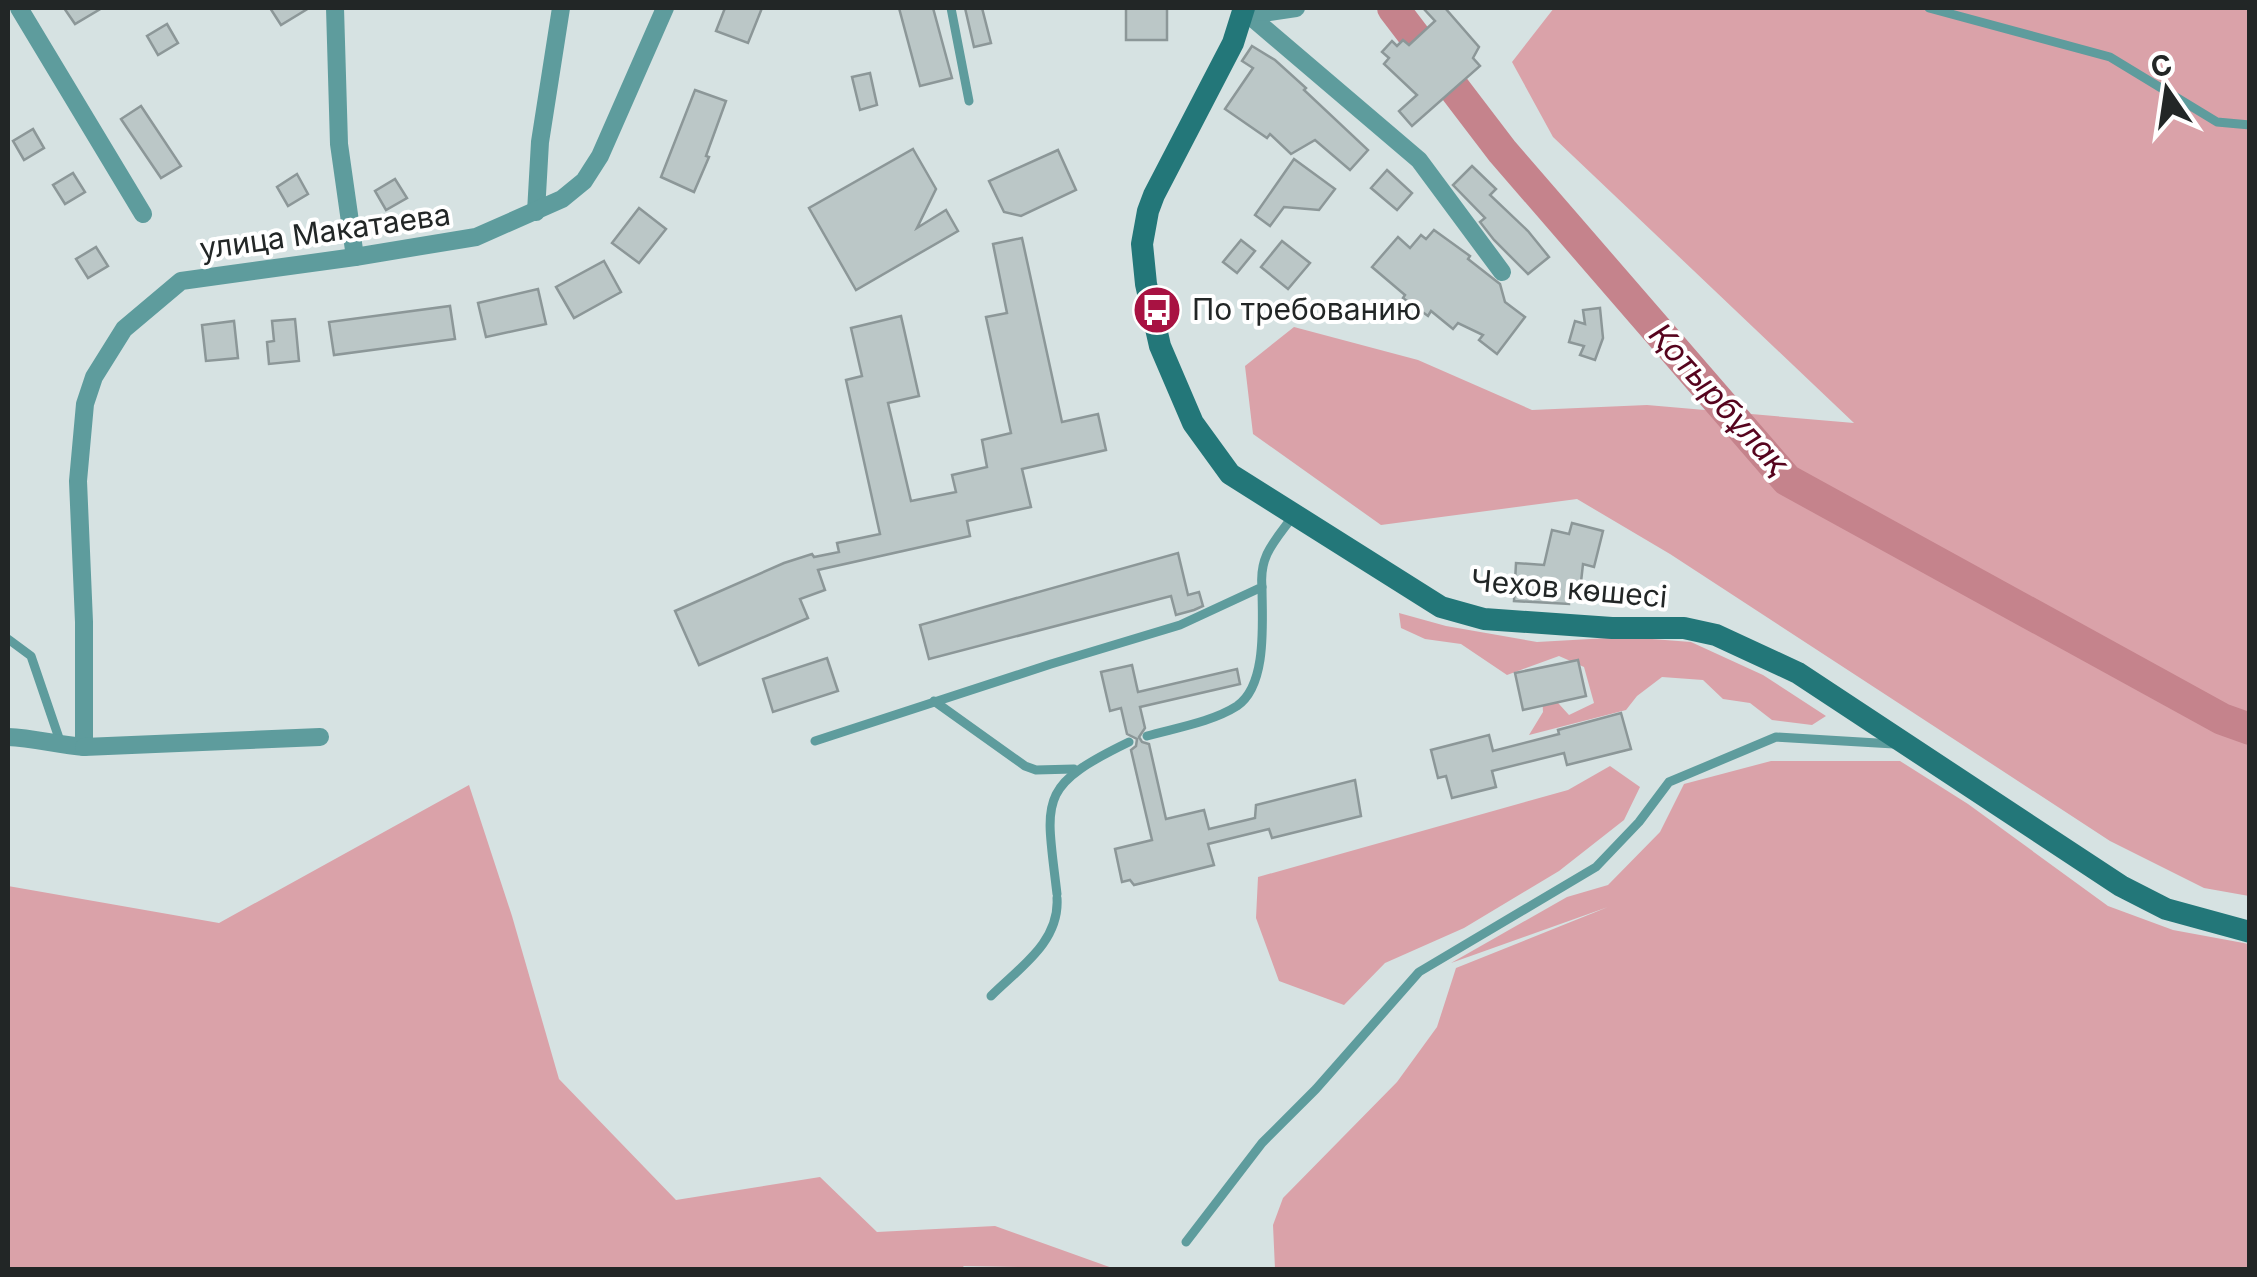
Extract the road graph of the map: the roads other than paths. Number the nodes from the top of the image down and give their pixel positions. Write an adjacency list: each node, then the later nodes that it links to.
1 (20, 8): 12 (street)
2 (335, 8): 13 (street)
3 (560, 8): 11 (street)
4 (665, 8): 11 (street, улица Макатаева)
5 (951, 8): 9 (lane)
6 (1296, 8): 8 (street)
7 (1930, 8): 10 (lane)
8 (1244, 9): 14 (street); 15 (main road, Чехов көшесі)
9 (969, 101)
10 (2250, 125)
11 (536, 212): 13 (street, улица Макатаева)
12 (143, 214)
13 (355, 257): 26 (street, улица Макатаева)
14 (1502, 272)
15 (1293, 516): 16 (lane); 24 (main road, Чехов көшесі)
16 (1262, 587): 18 (lane); 19 (lane)
17 (8, 638): 25 (lane)
18 (934, 700): 22 (lane); 27 (lane)
19 (1147, 736)
20 (8, 737): 25 (street)
21 (320, 737): 26 (street)
22 (815, 741)
23 (1128, 742): 27 (lane)
24 (1907, 744): 28 (main road, Чехов көшесі); 30 (lane)
25 (61, 746): 26 (street)
26 (84, 747)
27 (1076, 769): 29 (lane)
28 (2250, 932)
29 (990, 996)
30 (1186, 1242)

